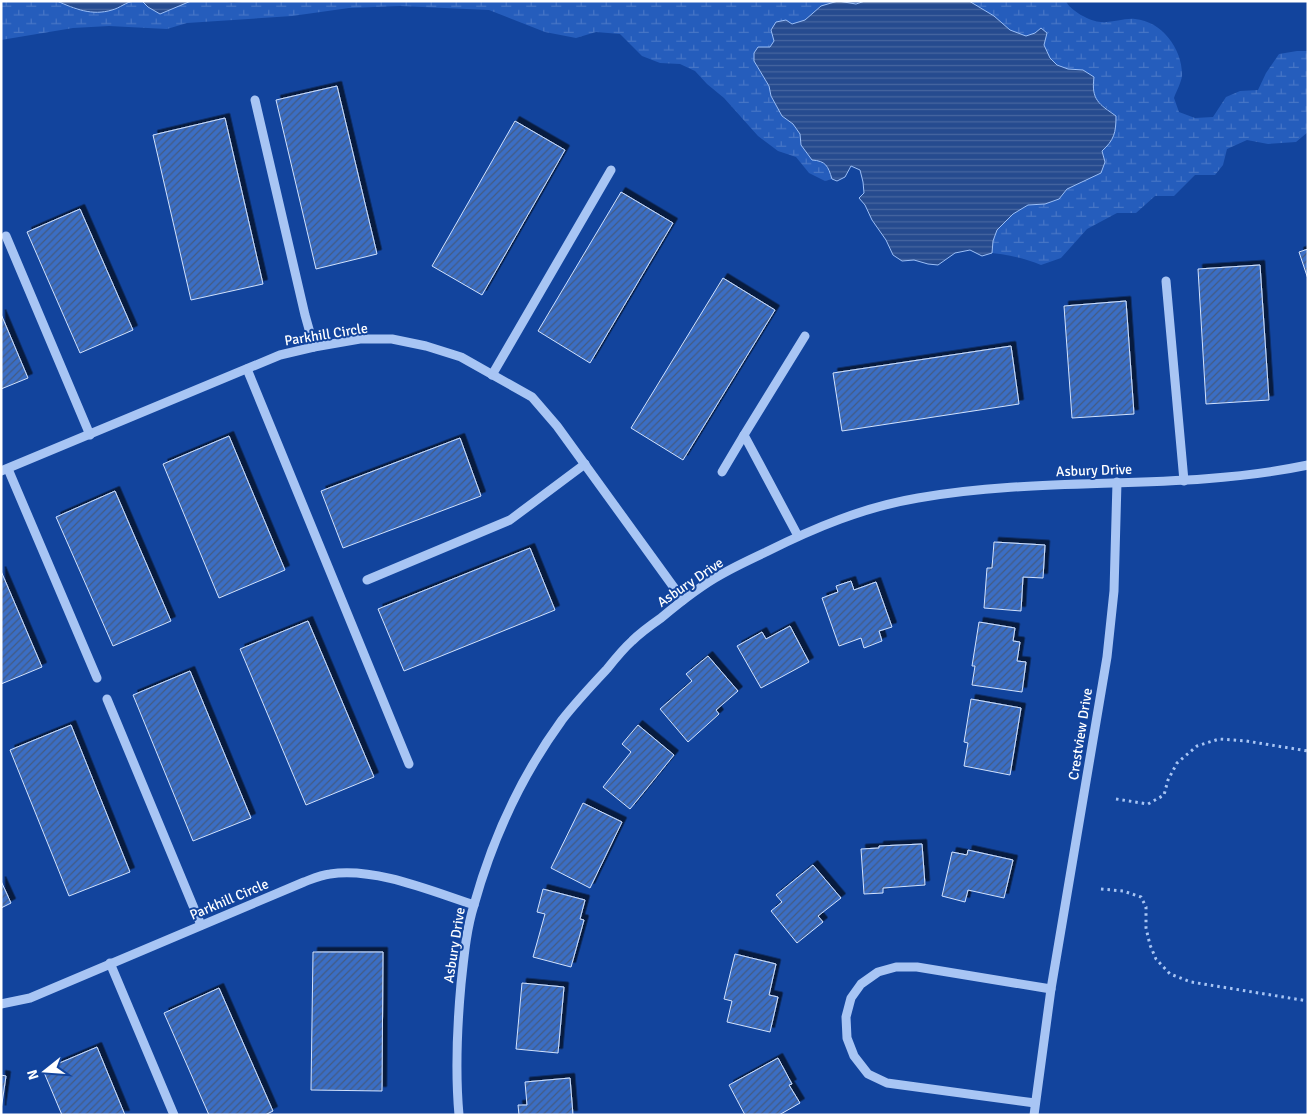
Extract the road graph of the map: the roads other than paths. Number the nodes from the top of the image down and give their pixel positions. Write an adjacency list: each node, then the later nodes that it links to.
1 (255, 100): 6 (street)
2 (612, 170): 8 (street)
3 (6, 236): 9 (street)
4 (1166, 280): 15 (street)
5 (804, 336): 10 (street)
6 (314, 347): 7 (street, Parkhill Circle); 8 (street, Parkhill Circle)
7 (247, 368): 9 (street, Parkhill Circle); 22 (street)
8 (492, 375): 11 (street, Parkhill Circle)
9 (90, 435): 13 (street, Parkhill Circle)
10 (744, 436): 14 (street); 17 (street)
11 (585, 464): 18 (street); 19 (street, Parkhill Circle)
12 (1308, 465): 15 (street, Asbury Drive)
13 (5, 470): 20 (street)
14 (722, 472)
15 (1184, 481): 16 (street, Asbury Drive)
16 (1117, 482): 17 (street, Asbury Drive); 26 (street, Crestview Drive)
17 (798, 536): 19 (street, Asbury Drive)
18 (367, 580)
19 (683, 600): 23 (street, Asbury Drive)
20 (97, 678)
21 (107, 699): 24 (street)
22 (409, 764)
23 (474, 905): 24 (street, Parkhill Circle); 30 (street, Asbury Drive)
24 (201, 925): 25 (street, Parkhill Circle)
25 (110, 963): 27 (street, Parkhill Circle); 29 (street)
26 (1051, 989): 28 (street, Crestview Drive); 28 (street)
27 (1, 1004)
28 (1035, 1103): 31 (street, Crestview Drive)
29 (174, 1115)
30 (459, 1115)
31 (1034, 1115)

